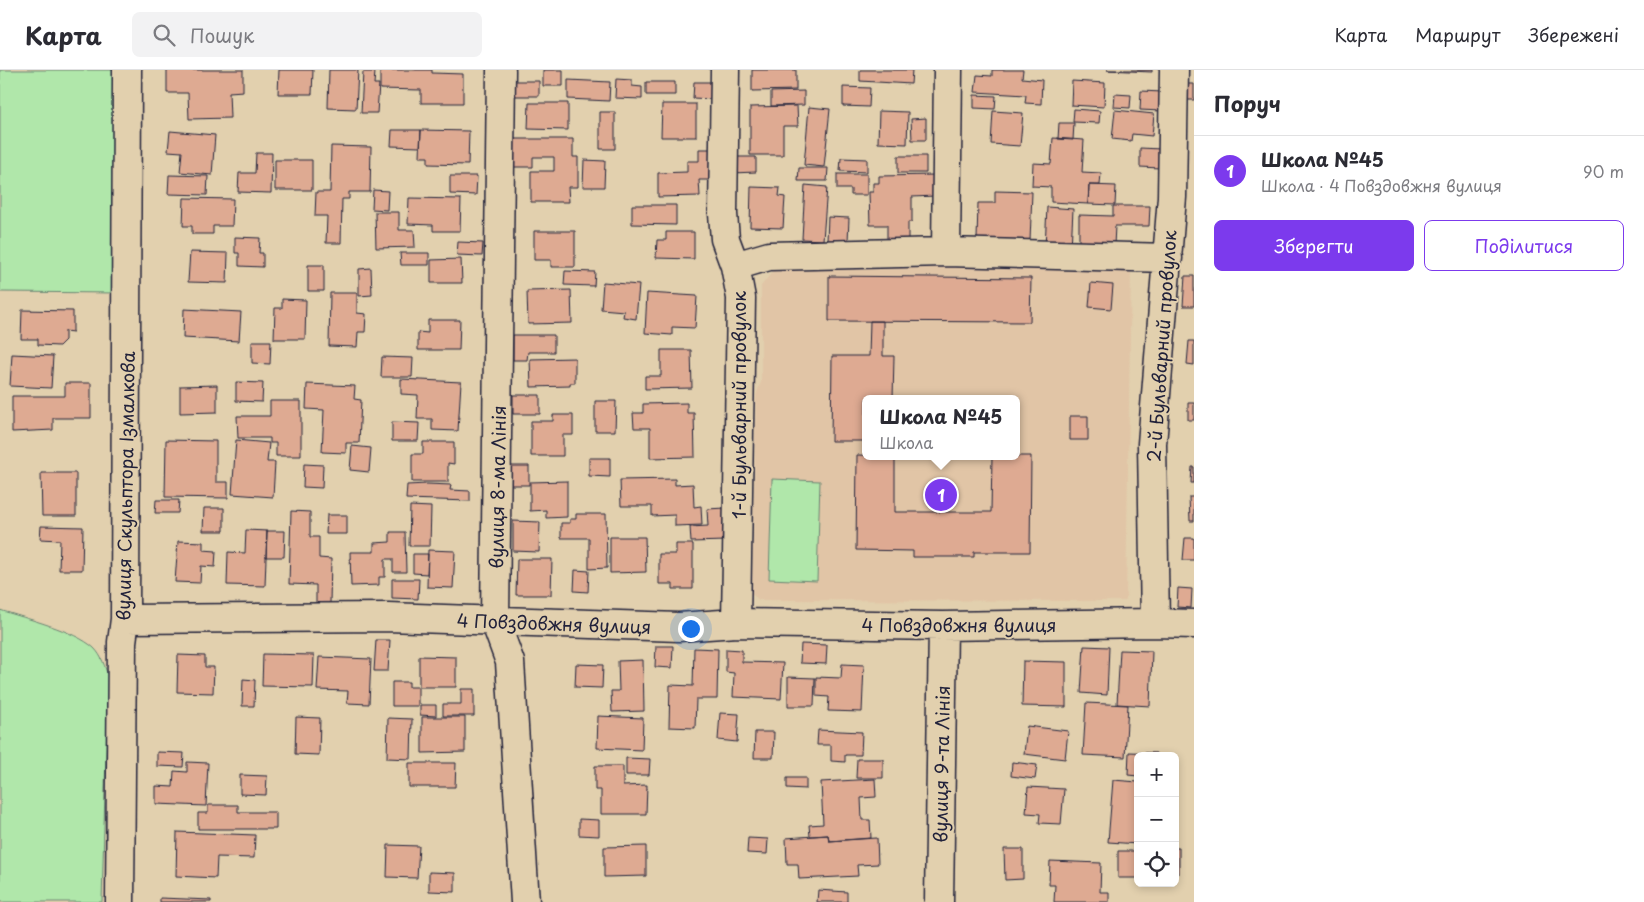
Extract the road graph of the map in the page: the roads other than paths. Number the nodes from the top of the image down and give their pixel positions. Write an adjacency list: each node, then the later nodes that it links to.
1 (127, 70): 9 (street, вулиця Скульптора Ізмалкова)
2 (501, 70): 10 (street, вулиця 8-ма Лінія)
3 (725, 70): 8 (street, 1-й Бульварний провулок)
4 (948, 70): 6 (street)
5 (1174, 70): 7 (street, 2-й Бульварний провулок)
6 (946, 252): 7 (street); 8 (street)
7 (1168, 258): 12 (street, 2-й Бульварний провулок)
8 (735, 266): 11 (street, 1-й Бульварний провулок)
9 (125, 620): 10 (street, 4 Повздовжня вулиця); 15 (street, вулиця Скульптора Ізмалкова)
10 (495, 621): 11 (street, 4 Повздовжня вулиця); 16 (street, вулиця 8-ма Лінія)
11 (736, 623): 14 (street, 4 Повздовжня вулиця)
12 (1155, 623): 13 (street, 4 Повздовжня вулиця); 14 (street, 4 Повздовжня вулиця)
13 (1194, 624)
14 (943, 626): 17 (street, вулиця 9-та Лінія)
15 (120, 902)
16 (525, 902)
17 (940, 902)

